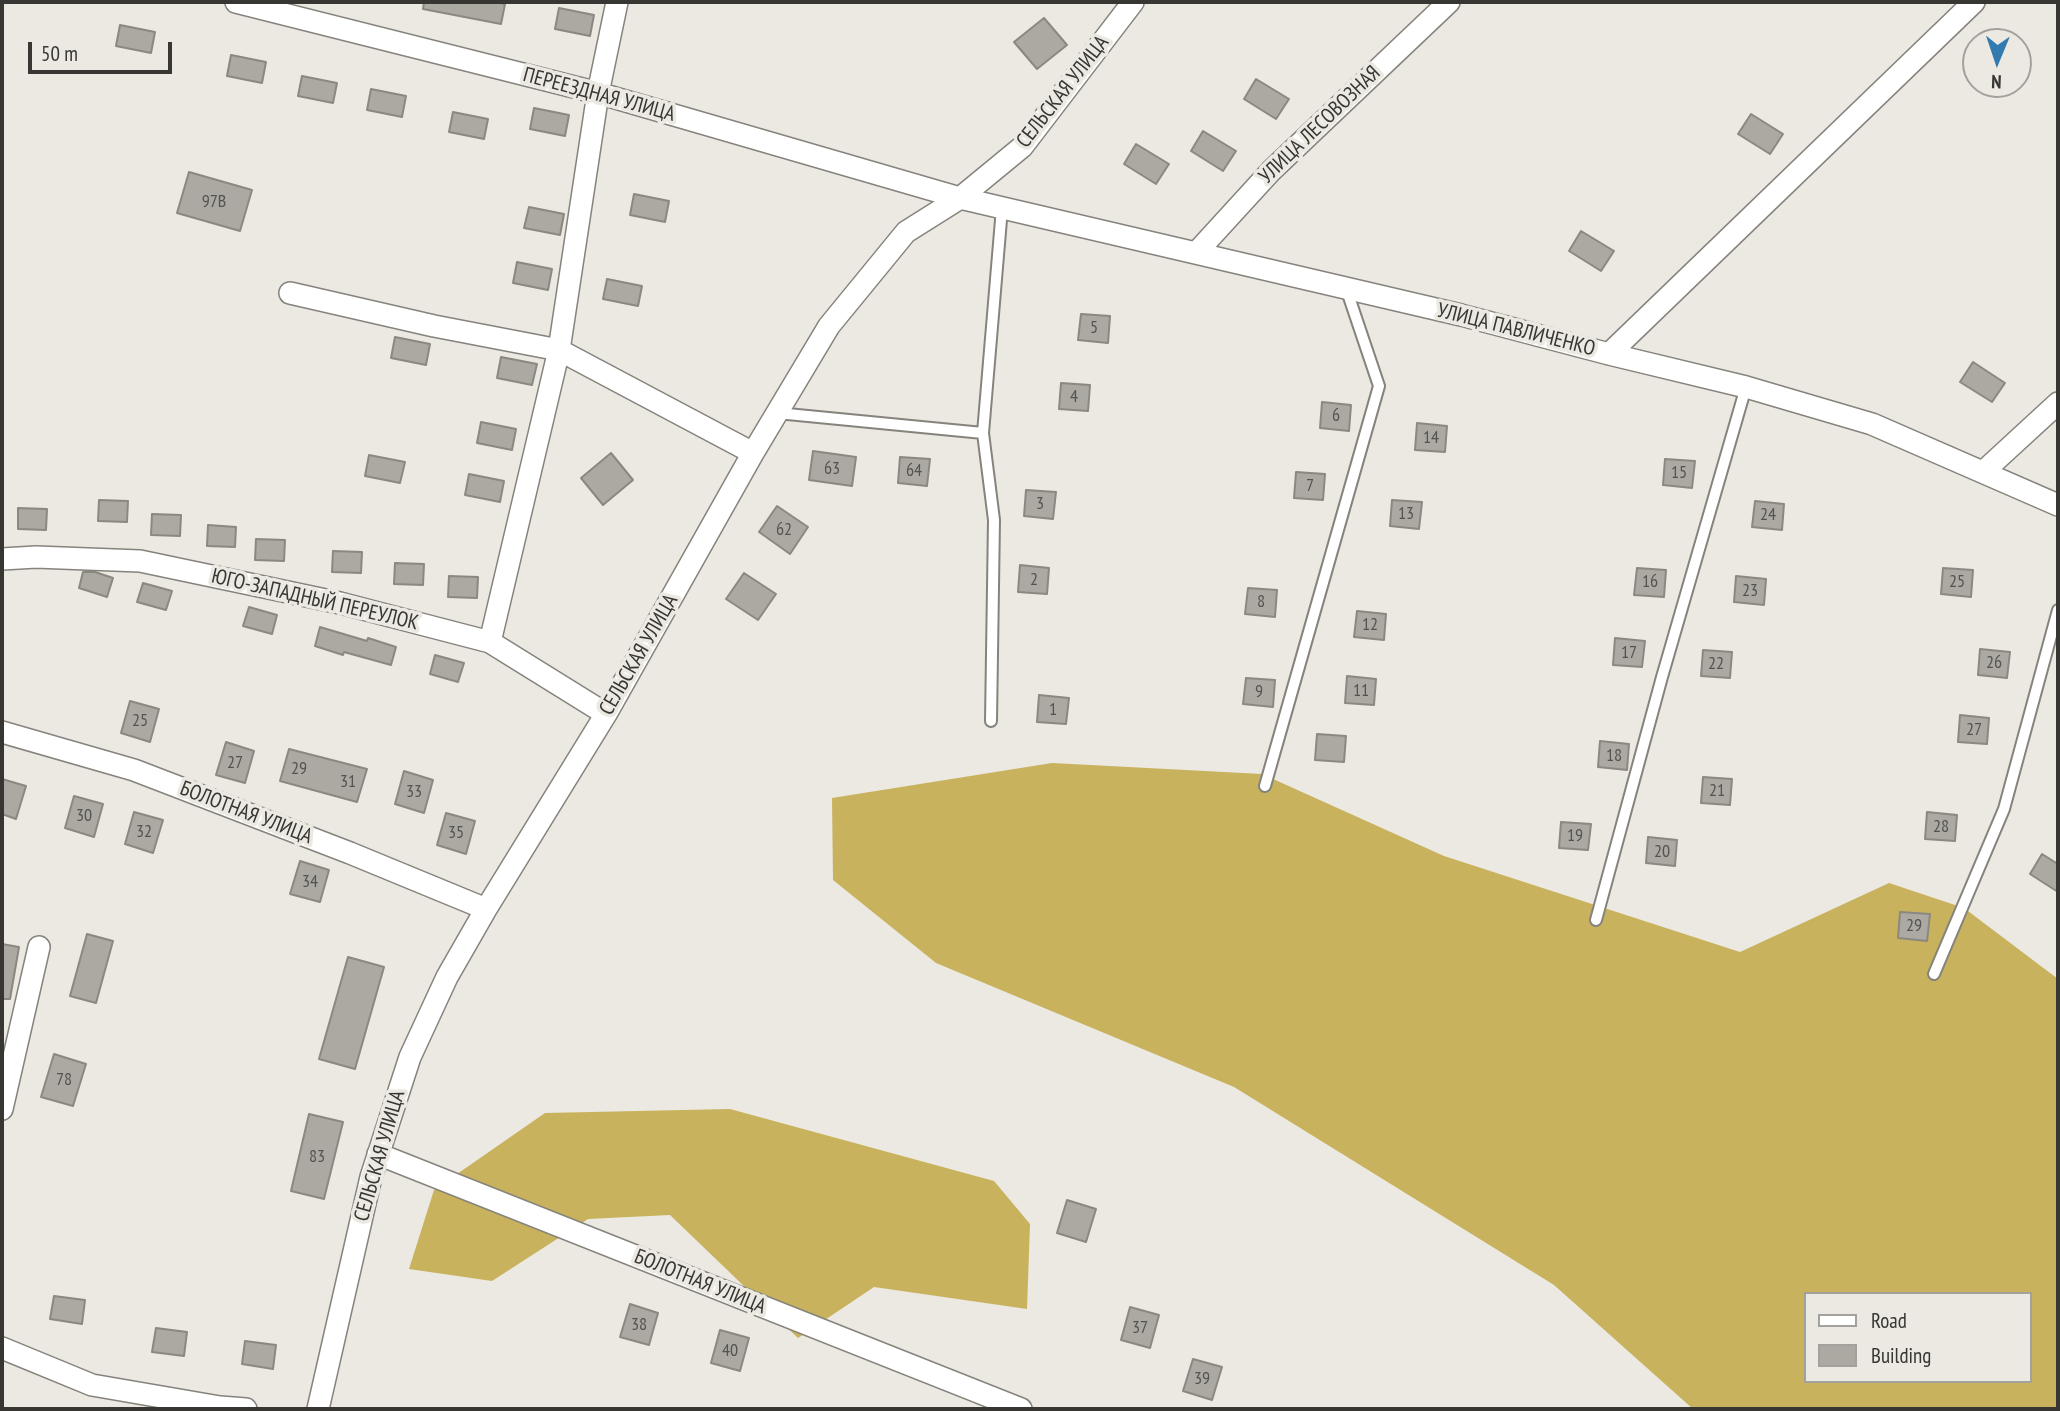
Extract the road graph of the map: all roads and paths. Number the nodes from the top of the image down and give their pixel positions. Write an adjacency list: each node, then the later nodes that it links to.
1 (236, 2): 6 (street, ПЕРЕЕЗДНАЯ УЛИЦА)
2 (617, 2): 6 (street)
3 (1132, 2): 7 (street, СЕЛЬСКАЯ УЛИЦА)
4 (1449, 2): 9 (street, УЛИЦА ЛЕСОВОЗНАЯ)
5 (1974, 2): 13 (street)
6 (598, 93): 7 (street, ПЕРЕЕЗДНАЯ УЛИЦА); 12 (street)
7 (960, 198): 8 (street, УЛИЦА ПАВЛИЧЕНКО); 16 (street, СЕЛЬСКАЯ УЛИЦА)
8 (1002, 208): 9 (street, УЛИЦА ПАВЛИЧЕНКО); 17 (lane)
9 (1196, 253): 10 (street, УЛИЦА ПАВЛИЧЕНКО)
10 (1346, 288): 13 (street, УЛИЦА ПАВЛИЧЕНКО); 27 (lane)
11 (290, 293): 12 (street)
12 (559, 350): 18 (street); 23 (street)
13 (1609, 354): 14 (street, УЛИЦА ПАВЛИЧЕНКО)
14 (1746, 387): 19 (street, УЛИЦА ПАВЛИЧЕНКО); 29 (lane)
15 (2058, 404): 19 (street)
16 (777, 413): 17 (lane); 18 (street, СЕЛЬСКАЯ УЛИЦА)
17 (982, 433): 25 (lane)
18 (753, 453): 24 (street, СЕЛЬСКАЯ УЛИЦА)
19 (1983, 472): 20 (street, УЛИЦА ПАВЛИЧЕНКО)
20 (2058, 505)
21 (2, 559): 23 (street, ЮГО-ЗАПАДНЫЙ ПЕРЕУЛОК)
22 (2058, 610): 31 (lane)
23 (490, 642): 24 (street, ЮГО-ЗАПАДНЫЙ ПЕРЕУЛОК)
24 (607, 714): 28 (street, СЕЛЬСКАЯ УЛИЦА)
25 (991, 721)
26 (2, 732): 28 (street, БОЛОТНАЯ УЛИЦА)
27 (1265, 786)
28 (486, 909): 33 (street, СЕЛЬСКАЯ УЛИЦА)
29 (1596, 920)
30 (39, 947): 32 (street)
31 (1934, 974)
32 (2, 1109)
33 (378, 1154): 37 (street, СЕЛЬСКАЯ УЛИЦА); 38 (street, БОЛОТНАЯ УЛИЦА)
34 (4, 1356): 35 (street)
35 (120, 1400): 36 (street)
36 (246, 1409)
37 (318, 1409)
38 (1021, 1409)

